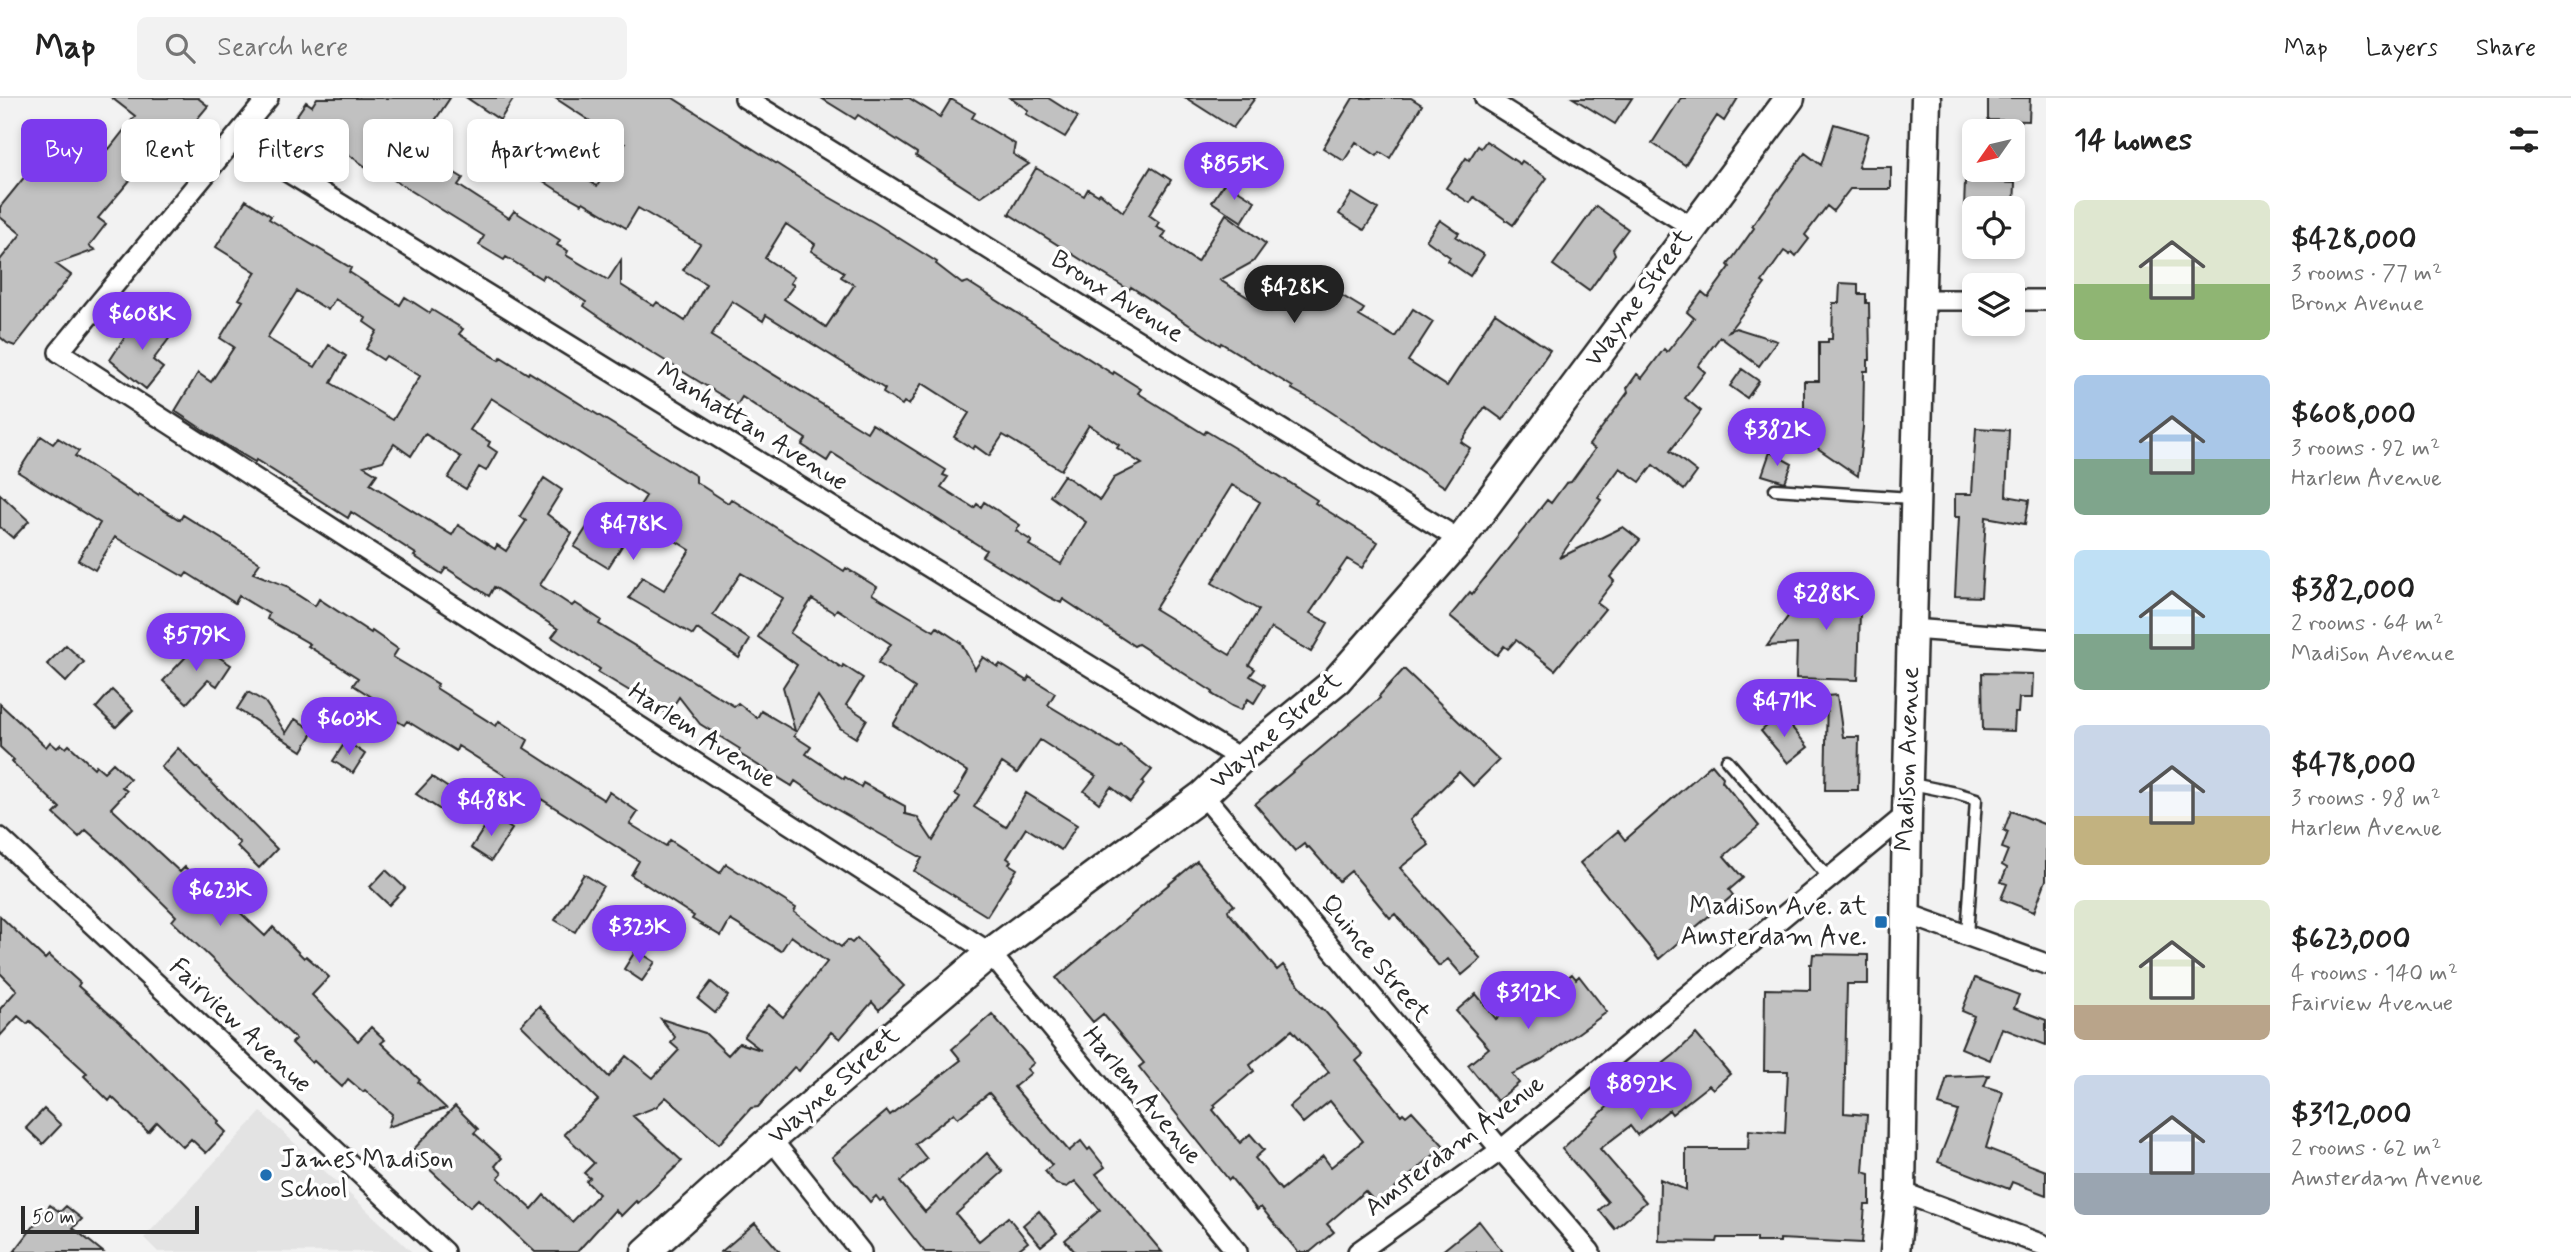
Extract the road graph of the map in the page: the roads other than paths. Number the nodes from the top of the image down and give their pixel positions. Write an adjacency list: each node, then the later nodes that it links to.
1 (268, 98): 6 (street)
2 (745, 98): 16 (street, Bronx Avenue)
3 (1485, 98): 9 (street)
4 (1790, 98): 9 (street, Wayne Street)
5 (1926, 98): 10 (street, Madison Avenue)
6 (252, 119)
7 (234, 141): 28 (street, Harlem Avenue)
8 (306, 182): 19 (street, Manhattan Avenue)
9 (1692, 227): 16 (street, Wayne Street)
10 (1921, 300): 11 (street); 15 (street, Madison Avenue)
11 (1962, 300)
12 (2025, 300): 13 (street)
13 (2046, 300)
14 (1774, 489): 15 (lane)
15 (1916, 498): 17 (street, Madison Avenue)
16 (1460, 540): 19 (street, Wayne Street)
17 (1912, 629): 18 (street); 21 (street, Madison Avenue)
18 (2046, 639)
19 (1241, 759): 22 (street, Wayne Street)
20 (1727, 760): 25 (lane)
21 (1907, 783): 23 (street, Madison Avenue); 27 (lane)
22 (1203, 795): 28 (street, Wayne Street); 31 (street, Quince Street)
23 (1907, 814): 25 (street, Amsterdam Avenue); 26 (street, Madison Avenue)
24 (0, 838): 34 (street, Fairview Avenue)
25 (1829, 878): 31 (street, Amsterdam Avenue)
26 (1905, 913): 27 (street); 32 (street, Madison Avenue)
27 (1967, 936): 29 (street)
28 (990, 953): 30 (street, Wayne Street); 37 (street, Harlem Avenue)
29 (2046, 964)
30 (771, 1139): 35 (street, Wayne Street); 36 (street)
31 (1501, 1150): 38 (street, Amsterdam Avenue); 39 (street, Quince Street)
32 (1901, 1192): 33 (street); 40 (street, Madison Avenue)
33 (2046, 1246)
34 (444, 1252)
35 (646, 1252)
36 (861, 1252)
37 (1237, 1252)
38 (1358, 1252)
39 (1590, 1252)
40 (1895, 1252)

